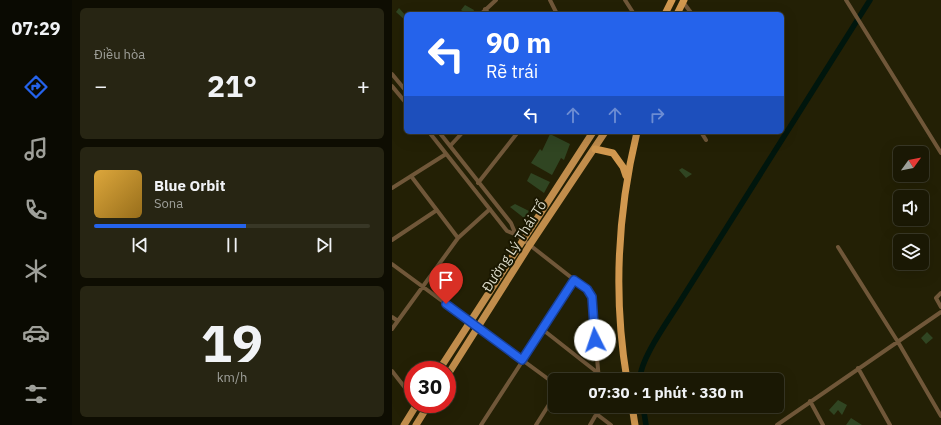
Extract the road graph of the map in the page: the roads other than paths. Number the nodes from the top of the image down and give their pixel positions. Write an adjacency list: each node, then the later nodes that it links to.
1 (496, 0): 7 (street)
2 (550, 0): 10 (street)
3 (625, 0): 11 (street)
4 (672, 0): 12 (highway)
5 (846, 0): 31 (street)
6 (684, 1): 13 (highway); 14 (street)
7 (485, 9): 8 (street); 9 (street)
8 (483, 12)
9 (487, 12)
10 (554, 12)
11 (633, 12)
12 (666, 12)
13 (678, 12)
14 (691, 12)
15 (392, 74): 17 (street)
16 (392, 86): 19 (street)
17 (402, 86): 18 (street)
18 (404, 89)
19 (404, 101)
20 (431, 134): 32 (street)
21 (441, 134): 29 (street)
22 (461, 134): 29 (street)
23 (516, 134): 35 (street)
24 (592, 134): 40 (main road, Đường Lý Thái Tổ)
25 (636, 134): 34 (highway)
26 (703, 134): 28 (street)
27 (603, 135): 30 (main road, Đường Lý Thái Tổ)
28 (706, 140)
29 (450, 146): 35 (street)
30 (595, 149): 34 (highway); 42 (main road, Đường Lý Thái Tổ)
31 (941, 153)
32 (446, 154): 33 (street); 37 (street)
33 (411, 176): 36 (street); 38 (street)
34 (626, 176): 63 (highway)
35 (478, 183): 40 (street)
36 (392, 188)
37 (490, 209): 39 (street); 40 (street)
38 (437, 210): 39 (street); 41 (street)
39 (458, 238): 46 (street)
40 (519, 238): 42 (street); 52 (main road, Đường Lý Thái Tổ)
41 (392, 240)
42 (529, 246): 45 (street); 53 (main road, Đường Lý Thái Tổ)
43 (838, 247): 56 (street)
44 (392, 264): 46 (street)
45 (574, 280): 55 (street); 62 (street)
46 (423, 286): 51 (street); 52 (street)
47 (941, 293): 48 (street)
48 (941, 307)
49 (941, 312): 56 (street)
50 (392, 317): 51 (street)
51 (398, 321): 54 (street)
52 (470, 322): 53 (street); 58 (main road, Đường Lý Thái Tổ)
53 (478, 327): 57 (street); 59 (main road, Đường Lý Thái Tổ)
54 (392, 329)
55 (542, 329): 57 (street); 62 (street)
56 (898, 342): 60 (street); 72 (street)
57 (522, 360): 64 (street); 75 (street)
58 (445, 361)
59 (456, 362)
60 (858, 368): 66 (street); 82 (street)
61 (392, 371): 65 (street)
62 (598, 373)
63 (626, 373)
64 (548, 379)
65 (404, 386)
66 (810, 401): 80 (street); 81 (street)
67 (548, 406): 76 (street)
68 (412, 413): 73 (main road)
69 (424, 413): 74 (main road)
70 (633, 413): 79 (highway)
71 (597, 414): 77 (street); 78 (street)
72 (941, 416)
73 (404, 425)
74 (416, 425)
75 (481, 425)
76 (536, 425)
77 (590, 425)
78 (611, 425)
79 (635, 425)
80 (777, 425)
81 (823, 425)
82 (890, 425)

